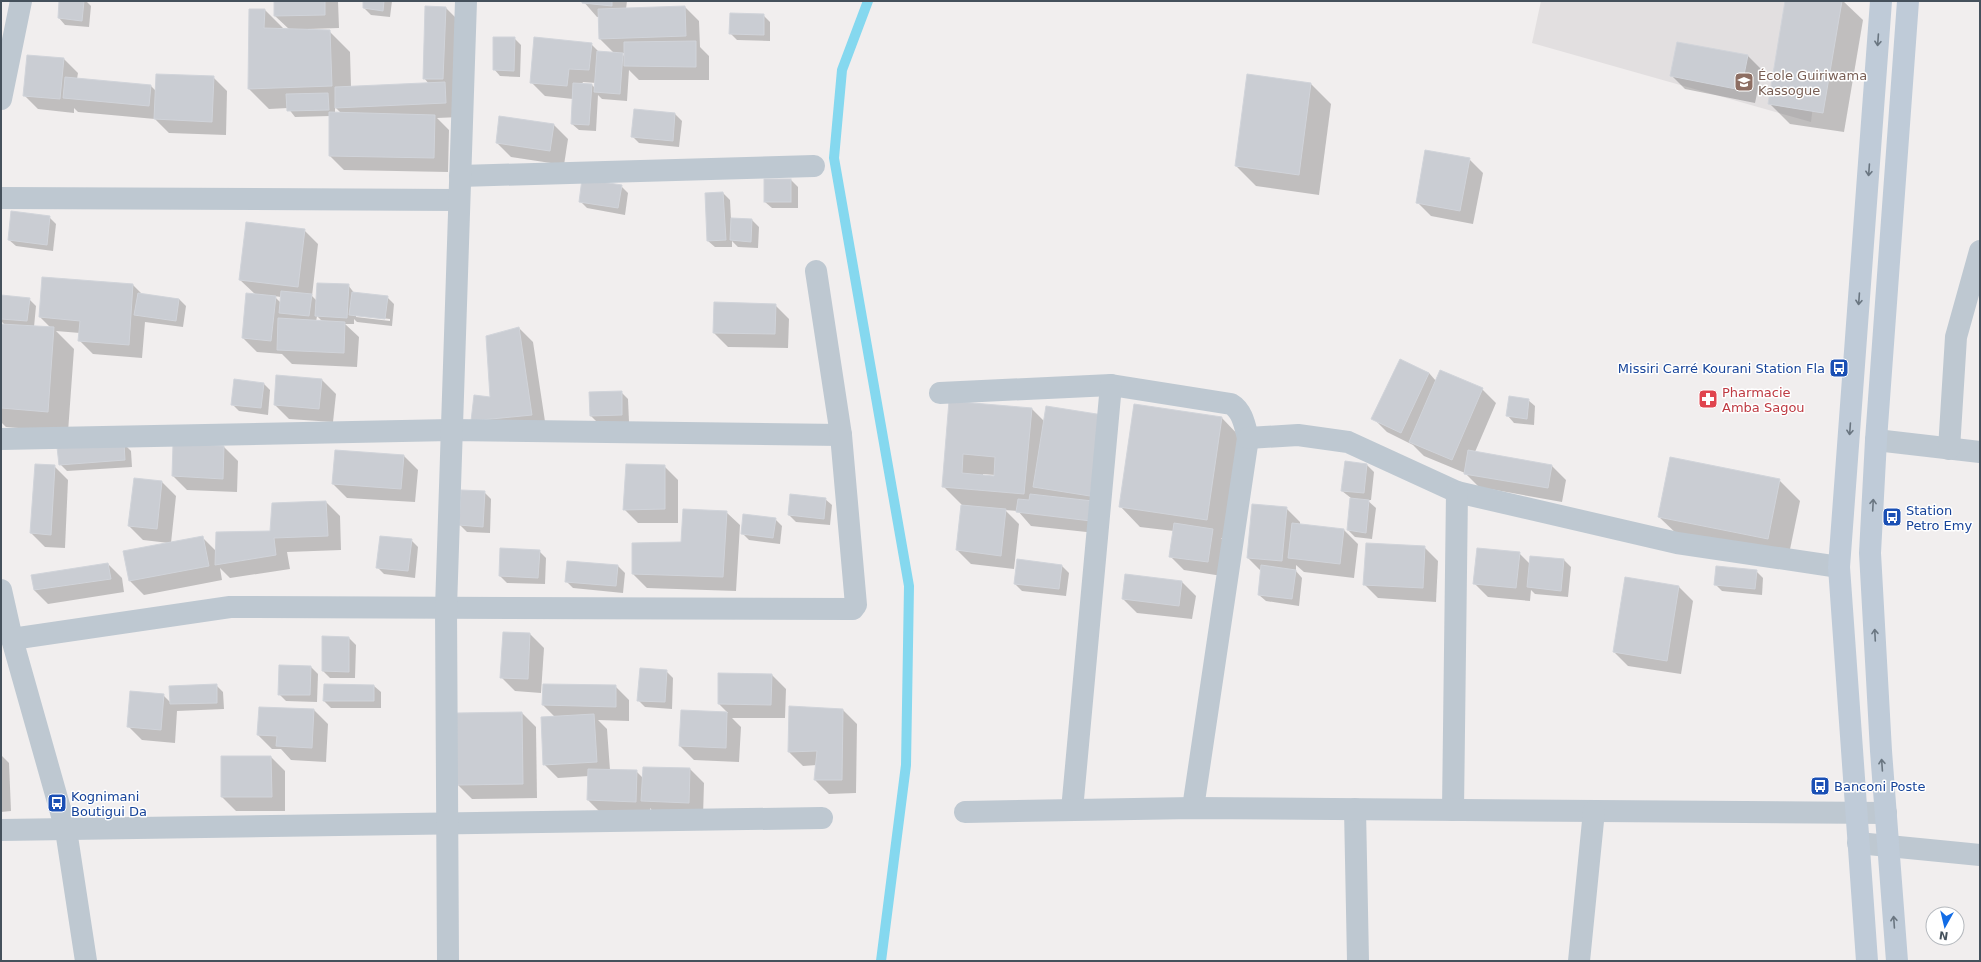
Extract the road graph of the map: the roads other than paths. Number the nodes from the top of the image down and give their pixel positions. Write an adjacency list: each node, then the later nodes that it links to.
1 (21, 1): 5 (street)
2 (466, 1): 7 (street)
3 (1881, 1): 22 (main road, one-way to 22)
4 (1908, 1): 18 (main road)
5 (1, 99)
6 (814, 166): 7 (street)
7 (460, 176): 9 (street)
8 (1, 198): 9 (street)
9 (459, 200): 14 (street)
10 (1980, 251): 19 (street)
11 (816, 271): 15 (street)
12 (1111, 385): 13 (street); 16 (street); 28 (street)
13 (940, 394)
14 (451, 430): 15 (street); 17 (street); 24 (street)
15 (841, 435): 24 (street)
16 (1248, 438): 21 (street); 26 (street)
17 (1, 439)
18 (1876, 440): 19 (street); 33 (main road, one-way to 18)
19 (1950, 449): 20 (street)
20 (1980, 452)
21 (1457, 492): 22 (street); 29 (street)
22 (1839, 567): 32 (main road)
23 (1, 590): 25 (street)
24 (446, 608): 25 (street); 35 (street)
25 (7, 628): 37 (street)
26 (1193, 808): 27 (street); 28 (street)
27 (1355, 809): 29 (street); 43 (street)
28 (1072, 810): 31 (street)
29 (1453, 810): 30 (street)
30 (1594, 811): 32 (street); 44 (street)
31 (965, 812)
32 (1856, 813): 33 (street); 38 (main road)
33 (1886, 813): 39 (main road)
34 (822, 818): 35 (street)
35 (447, 823): 37 (street); 42 (street)
36 (1, 830): 37 (street)
37 (66, 830): 41 (street)
38 (1858, 843): 39 (street); 45 (main road)
39 (1888, 846): 40 (street); 46 (main road, one-way to 39)
40 (1980, 855)
41 (86, 961)
42 (448, 961)
43 (1358, 961)
44 (1579, 961)
45 (1867, 961)
46 (1896, 961)

